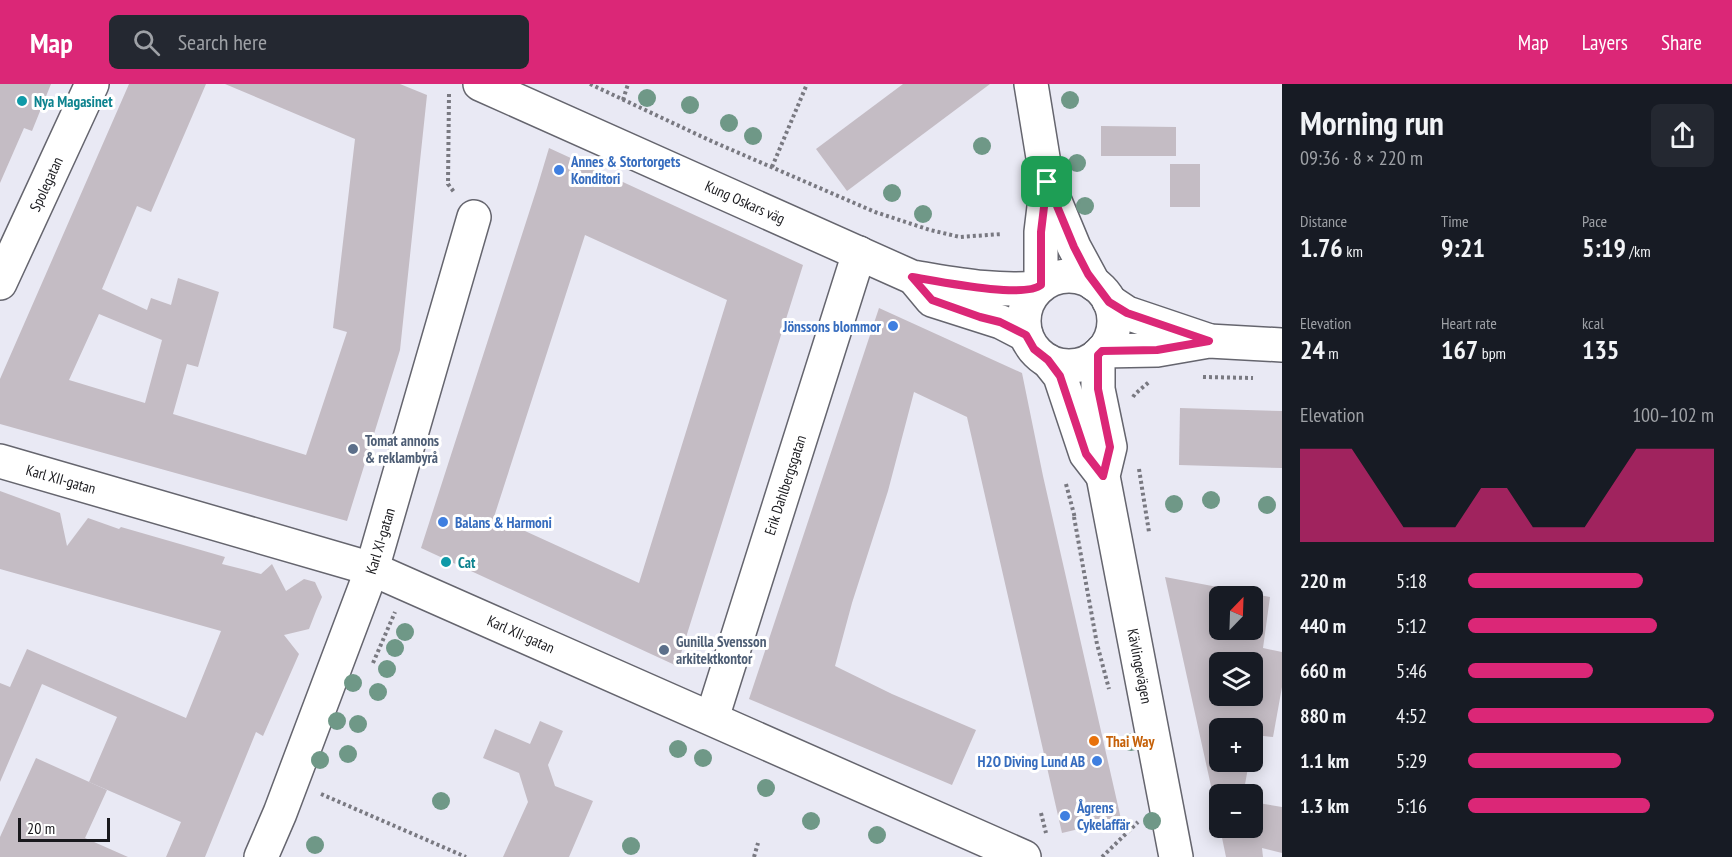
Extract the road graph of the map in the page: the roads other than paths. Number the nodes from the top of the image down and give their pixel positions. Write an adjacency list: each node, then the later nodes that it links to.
1 (92, 84): 8 (street, Spolegatan)
2 (1031, 84): 4 (street)
3 (464, 88): 6 (street, Kung Oskars väg)
4 (1047, 182): 9 (street); 10 (street)
5 (474, 217): 18 (street, Karl XI-gatan)
6 (859, 253): 7 (street, Kung Oskars väg); 19 (street, Erik Dahlbergsgatan)
7 (912, 277): 9 (street, Kung Oskars väg); 11 (street, Kung Oskars väg)
8 (0, 283)
9 (1040, 287): 10 (street, Kung Oskars väg); 11 (street)
10 (1102, 293): 12 (street, Kung Oskars väg); 14 (street)
11 (1026, 335): 15 (street, Kung Oskars väg)
12 (1209, 341): 13 (street, Kung Oskars väg); 14 (street, Kung Oskars väg)
13 (1282, 345)
14 (1100, 353): 15 (street, Kung Oskars väg); 17 (street, Kävlingevägen)
15 (1048, 360): 17 (street, Kävlingevägen)
16 (0, 461): 18 (street, Karl XII-gatan)
17 (1103, 476): 22 (street, Kävlingevägen)
18 (372, 569): 19 (street, Karl XII-gatan); 20 (street, Karl XI-gatan)
19 (712, 718): 21 (street, Karl XII-gatan)
20 (261, 857)
21 (1024, 857)
22 (1176, 857)

